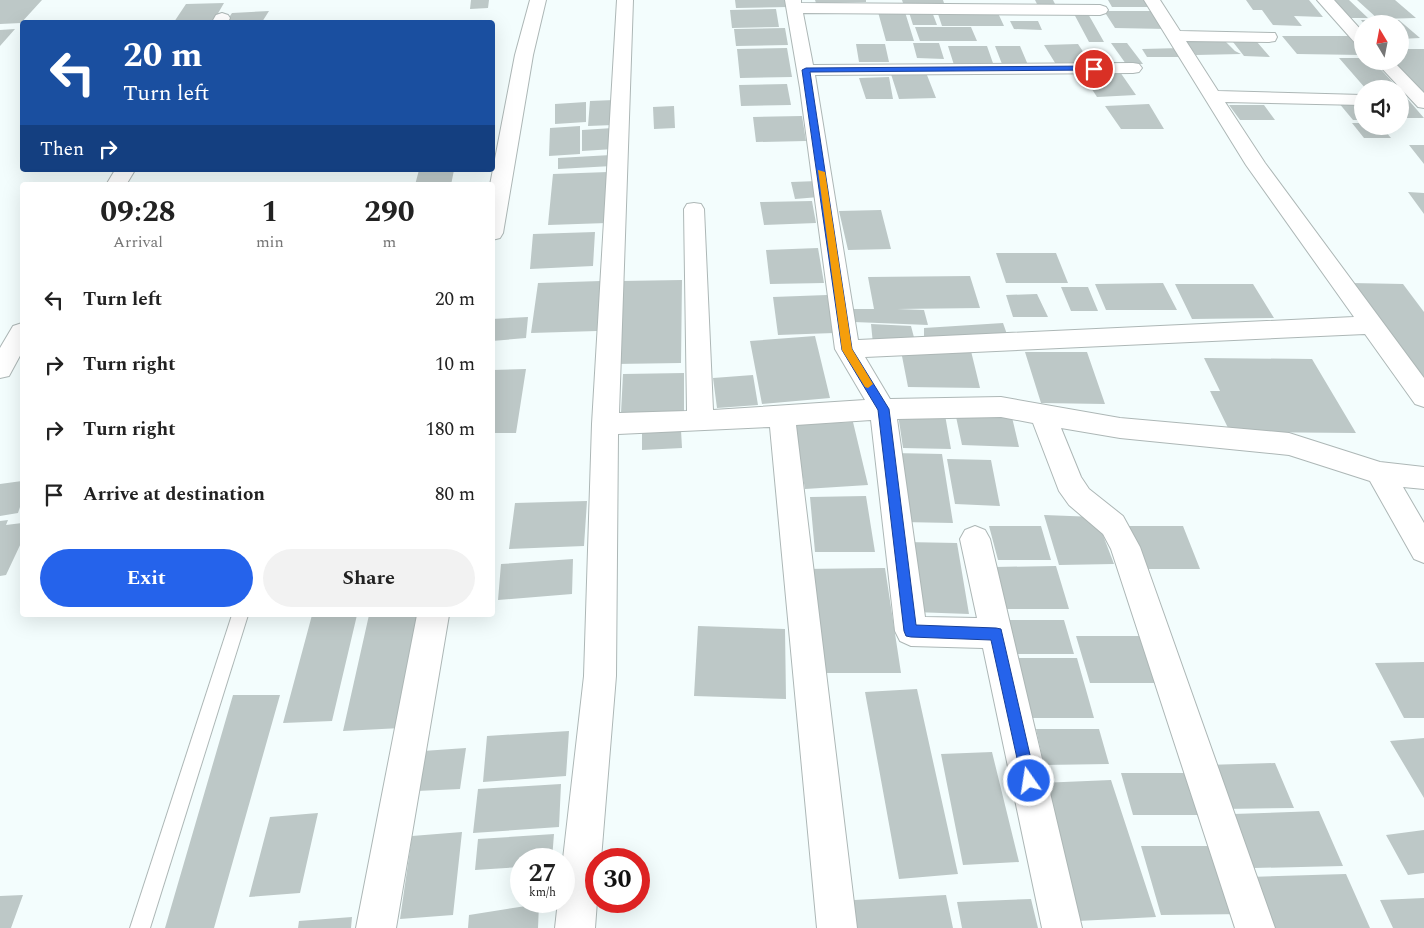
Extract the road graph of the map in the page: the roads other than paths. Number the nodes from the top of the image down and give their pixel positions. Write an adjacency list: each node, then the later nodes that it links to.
1 (538, 0): 17 (street)
2 (625, 0): 27 (street)
3 (1152, 0): 8 (street)
4 (1325, 0): 7 (street)
5 (794, 4): 6 (street); 11 (street)
6 (1100, 10)
7 (1354, 31)
8 (1175, 36): 9 (street); 13 (street)
9 (1269, 37)
10 (1134, 68): 11 (street)
11 (806, 70): 20 (street)
12 (1392, 70): 15 (street)
13 (1213, 96): 14 (street); 18 (street)
14 (1354, 100)
15 (1424, 104)
16 (694, 209): 26 (street)
17 (495, 217)
18 (1372, 325): 20 (street); 22 (street)
19 (20, 335): 21 (street)
20 (847, 350): 23 (street)
21 (0, 369)
22 (1424, 397)
23 (884, 409): 24 (street); 25 (street); 34 (street)
24 (1044, 415): 28 (street); 40 (street)
25 (782, 416): 26 (street); 38 (street)
26 (700, 420): 27 (street)
27 (605, 424): 37 (street)
28 (1380, 473): 29 (street); 31 (street)
29 (1424, 478)
30 (975, 539): 34 (street)
31 (1424, 550)
32 (239, 617): 35 (lane)
33 (433, 617): 36 (street)
34 (996, 634): 39 (street)
35 (140, 928)
36 (376, 928)
37 (575, 928)
38 (837, 928)
39 (1062, 928)
40 (1255, 928)

